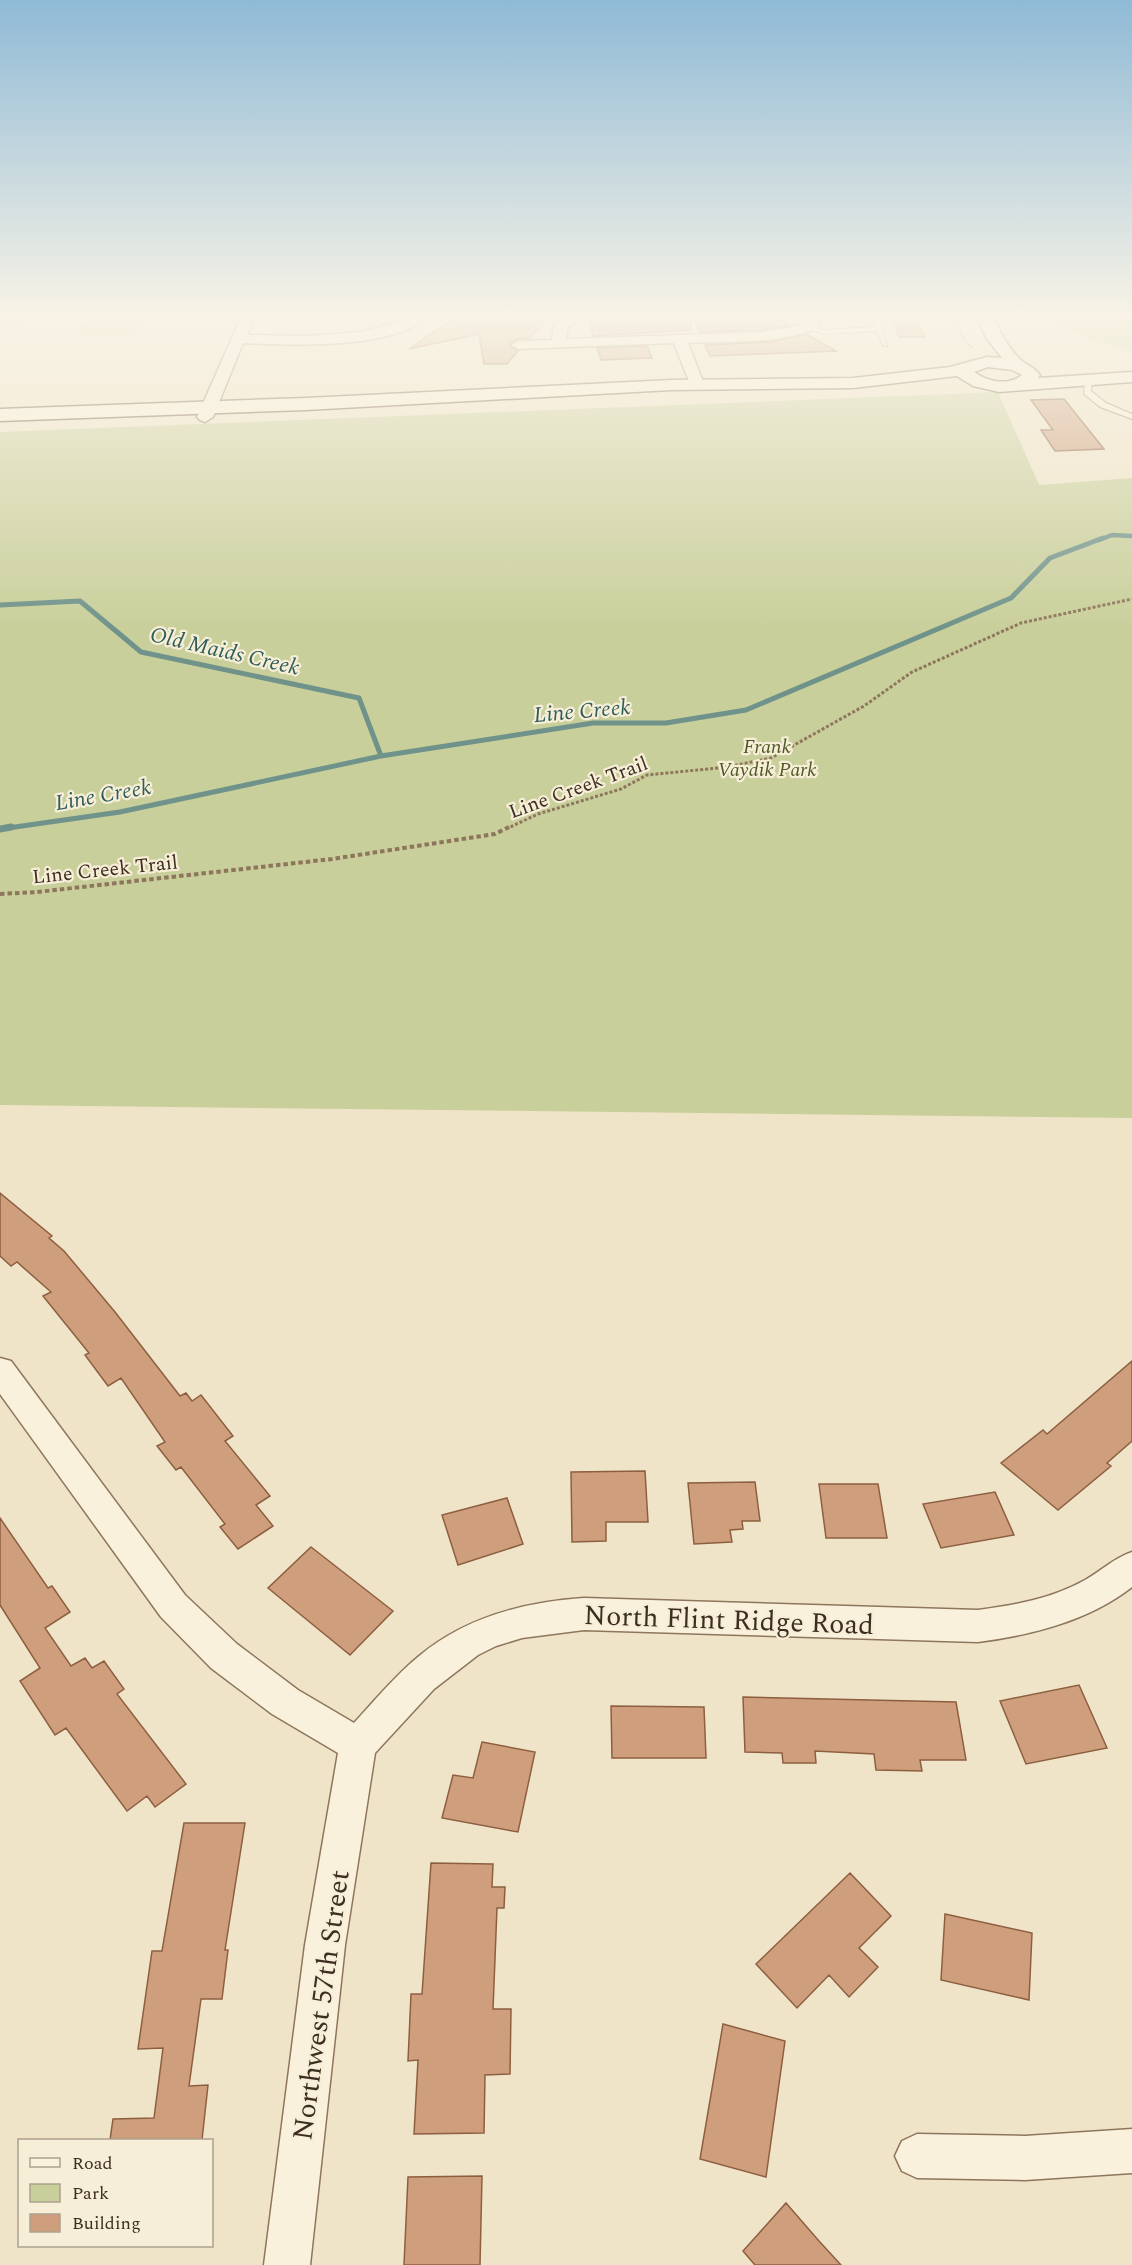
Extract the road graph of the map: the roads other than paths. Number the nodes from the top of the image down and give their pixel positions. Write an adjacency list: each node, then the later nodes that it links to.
1 (91, 419): 2 (main road)
2 (0, 424)
3 (0, 1370): 5 (street)
4 (1132, 1567): 5 (street, North Flint Ridge Road)
5 (358, 1745): 8 (street, Northwest 57th Street)
6 (1132, 2151): 7 (street)
7 (917, 2156)
8 (287, 2265)

